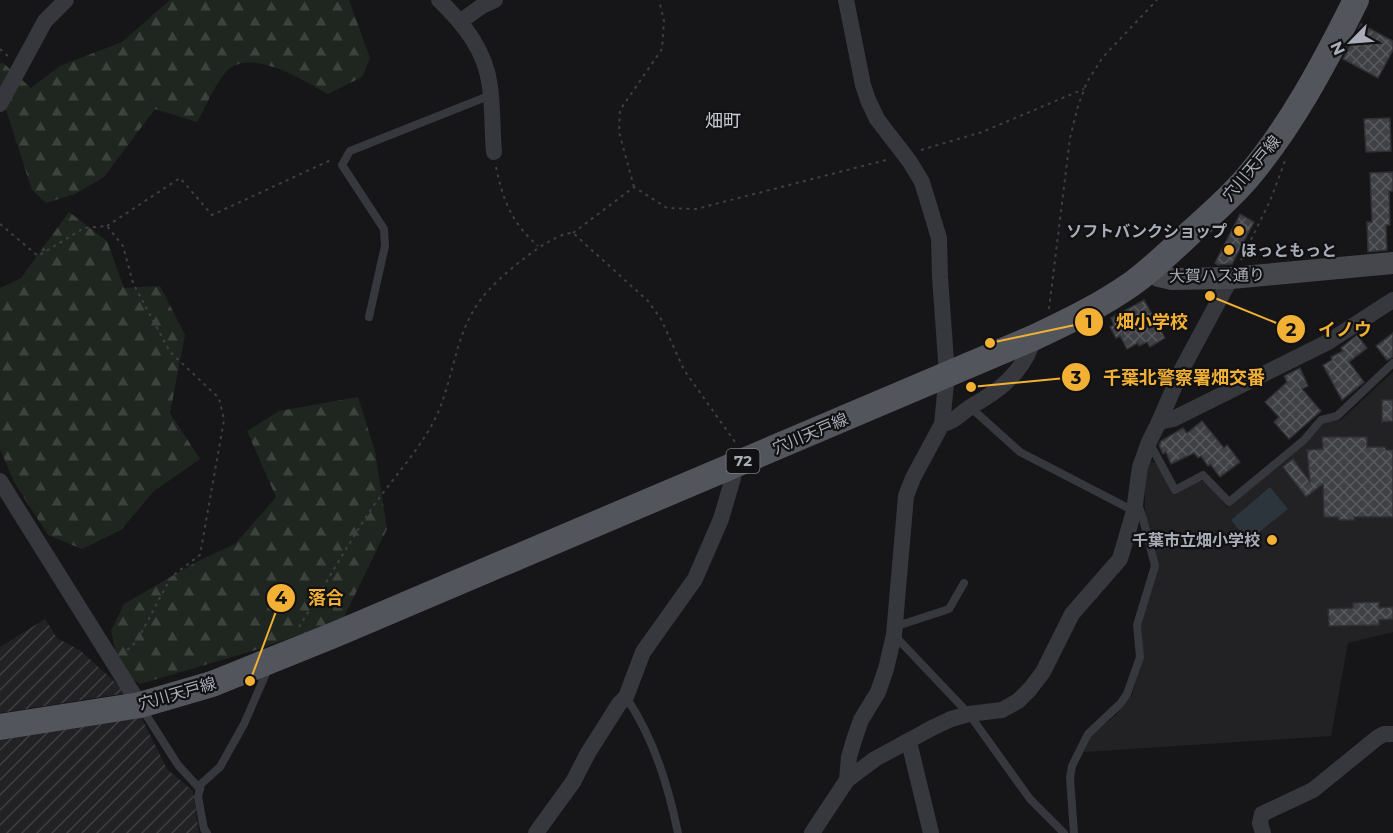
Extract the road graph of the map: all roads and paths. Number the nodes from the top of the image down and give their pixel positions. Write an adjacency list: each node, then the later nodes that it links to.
1 (66, 0): 11 (street)
2 (439, 0): 8 (street)
3 (495, 0): 8 (street)
4 (658, 0): 16 (path)
5 (846, 0): 15 (street)
6 (1156, 0): 9 (path)
7 (1356, 0): 12 (main road, 穴川天戸線 / 72)
8 (461, 21): 10 (street)
9 (1084, 88): 15 (path); 26 (path)
10 (491, 95): 13 (lane); 14 (street)
11 (0, 104)
12 (1284, 128): 22 (main road, 穴川天戸線 / 72); 23 (path)
13 (350, 151): 18 (path); 25 (lane)
14 (494, 152): 20 (path)
15 (905, 155): 16 (path); 28 (street)
16 (634, 186): 19 (path)
17 (0, 224): 18 (path)
18 (107, 226): 39 (path)
19 (573, 233): 20 (path); 33 (path)
20 (538, 246): 38 (path)
21 (1393, 263): 23 (street, 大賀ハス通り)
22 (1149, 270): 23 (street, 大賀ハス通り); 26 (main road, 穴川天戸線 / 72)
23 (1231, 278): 30 (street)
24 (1393, 300): 30 (street)
25 (369, 317)
26 (1040, 334): 28 (main road, 穴川天戸線 / 72); 29 (street)
27 (1393, 363): 32 (lane)
28 (947, 374): 31 (street); 33 (main road, 穴川天戸線 / 72)
29 (970, 407): 31 (street); 35 (lane)
30 (1159, 422): 32 (street)
31 (942, 424): 37 (street)
32 (1149, 442): 35 (street)
33 (740, 462): 38 (main road, 穴川天戸線 / 72); 40 (street)
34 (0, 482): 39 (street)
35 (1135, 505): 42 (street); 54 (lane)
36 (964, 583): 37 (lane)
37 (894, 631): 42 (lane); 46 (street)
38 (277, 659): 41 (main road, 穴川天戸線 / 72); 47 (lane)
39 (114, 663): 41 (street)
40 (626, 697): 49 (street); 50 (lane)
41 (140, 705): 43 (main road, 穴川天戸線 / 72); 47 (lane)
42 (969, 714): 45 (street); 53 (lane)
43 (0, 727)
44 (1393, 734): 55 (street)
45 (909, 742): 46 (street); 52 (street)
46 (847, 780): 51 (street)
47 (200, 789): 48 (lane)
48 (207, 833)
49 (536, 833)
50 (678, 833)
51 (812, 833)
52 (931, 833)
53 (1064, 833)
54 (1074, 833)
55 (1263, 833)

